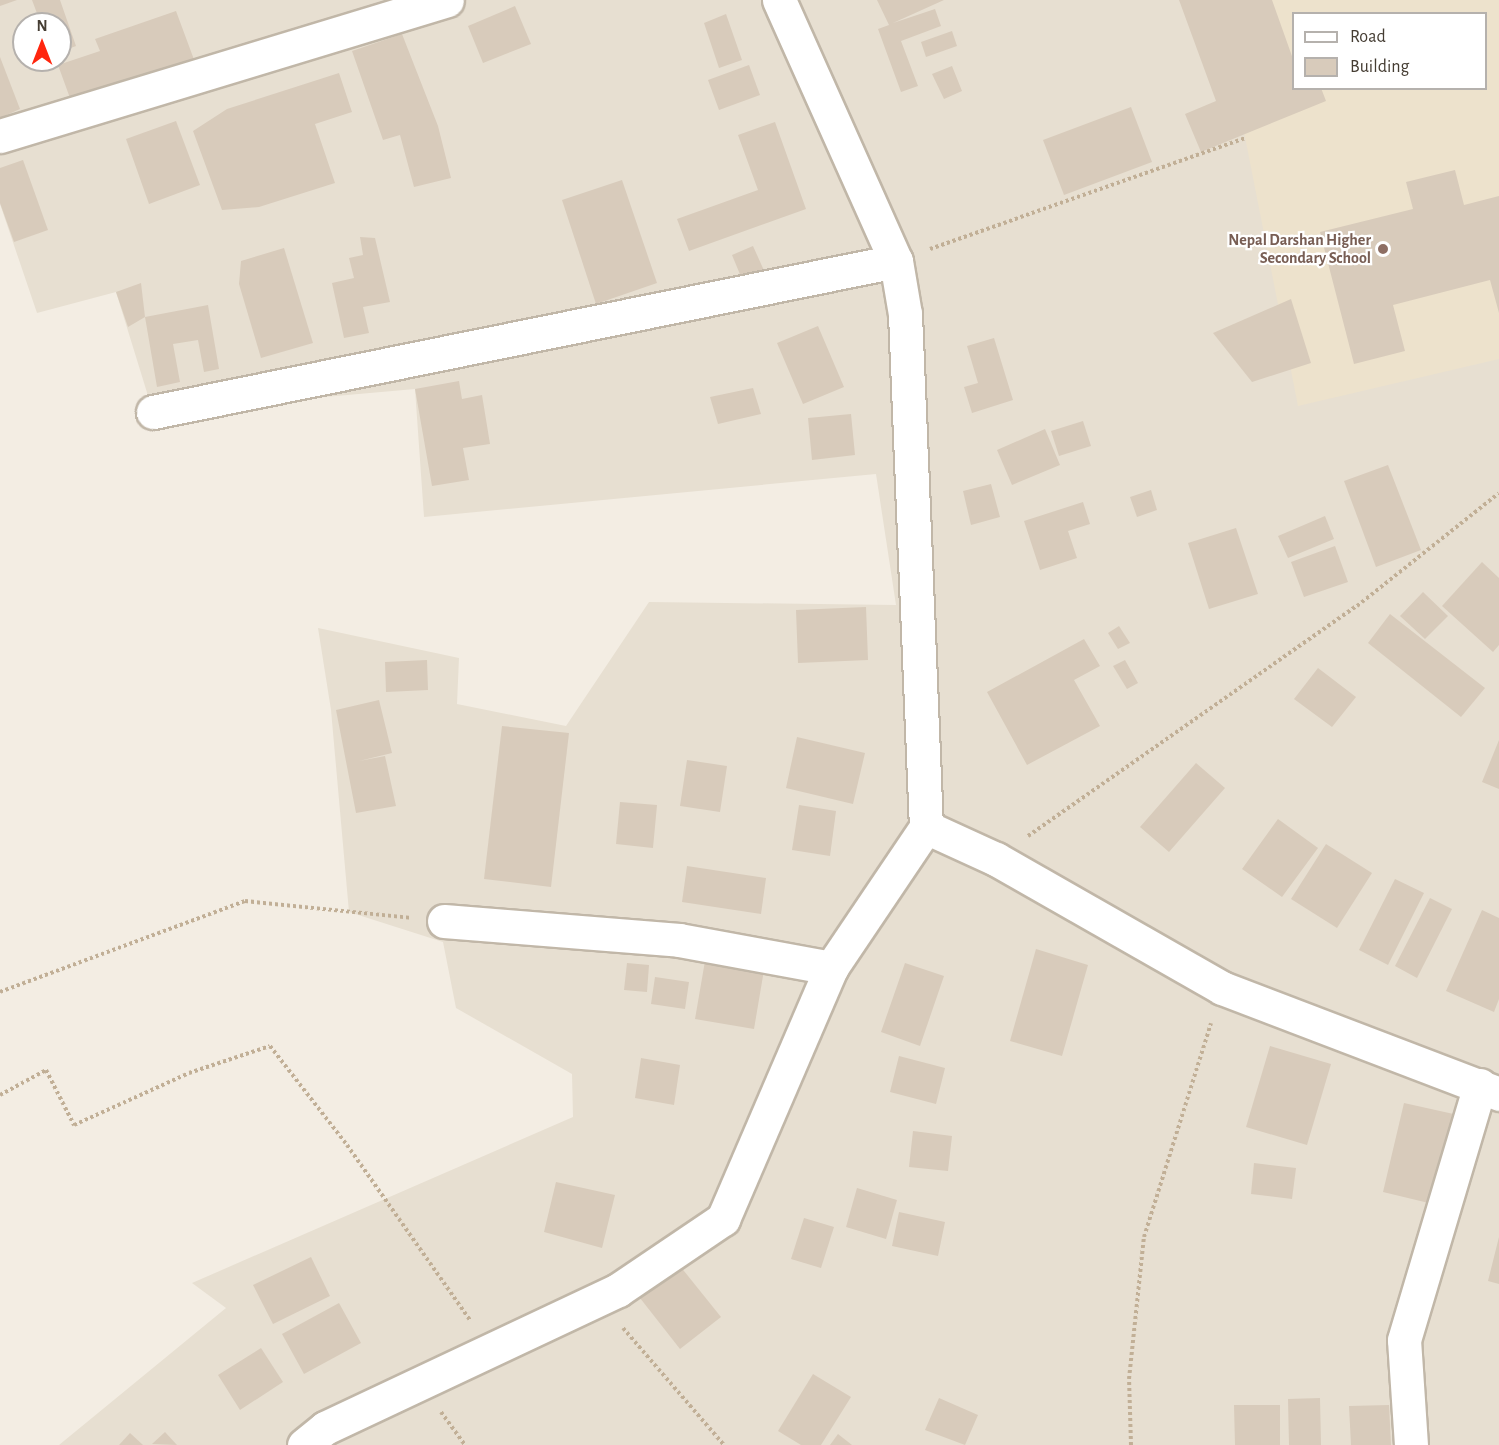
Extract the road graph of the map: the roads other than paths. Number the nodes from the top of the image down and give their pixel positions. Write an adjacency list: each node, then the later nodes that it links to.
1 (447, 0): 3 (street)
2 (779, 0): 4 (street)
3 (0, 136)
4 (896, 261): 5 (street); 6 (street)
5 (153, 412)
6 (926, 827): 8 (street); 9 (street)
7 (444, 921): 8 (street)
8 (831, 968): 10 (street)
9 (1490, 1090): 11 (street)
10 (304, 1445)
11 (1411, 1445)

